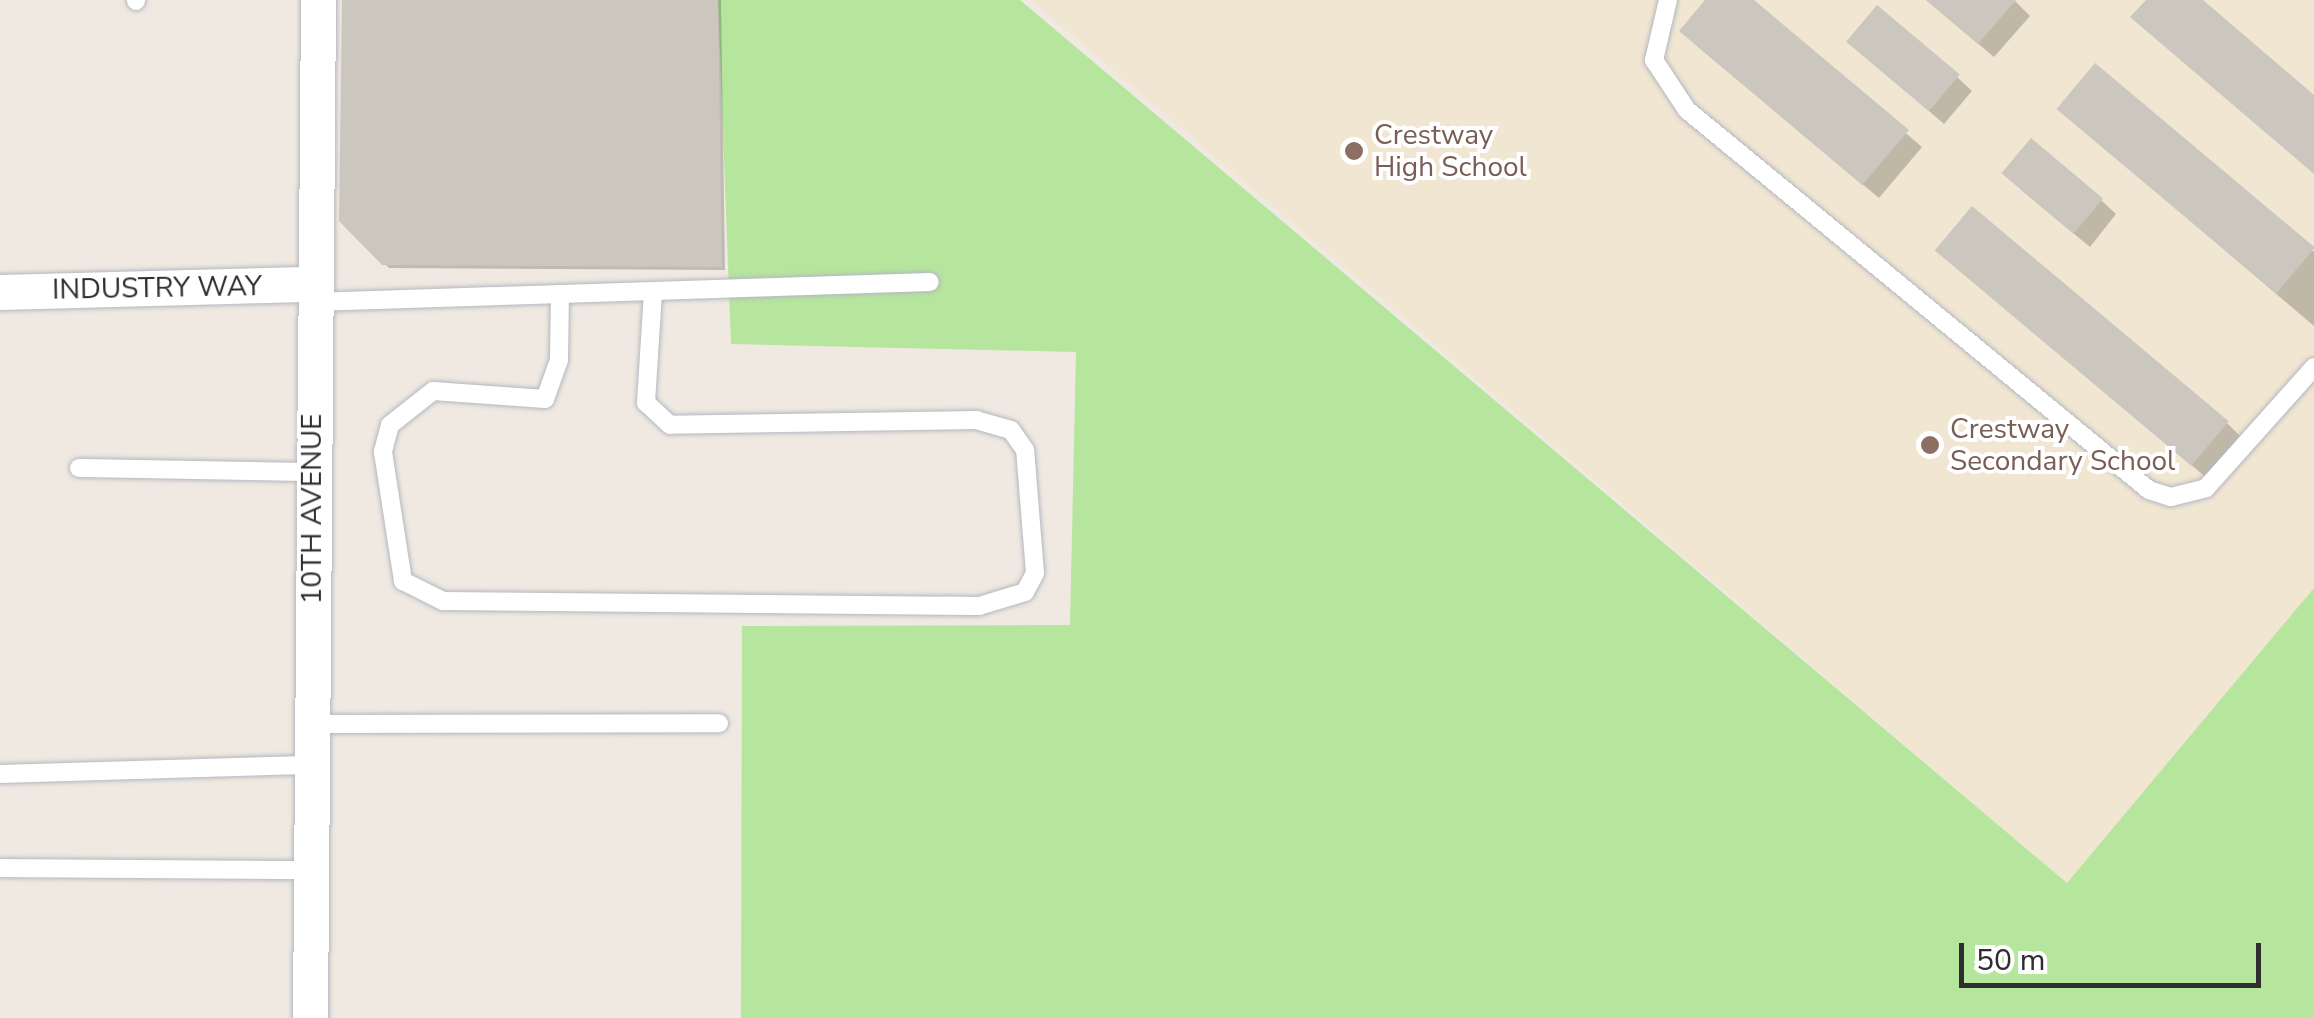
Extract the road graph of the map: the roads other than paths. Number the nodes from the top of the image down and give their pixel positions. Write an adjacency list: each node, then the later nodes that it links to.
1 (318, 0): 6 (street, 10TH AVENUE)
2 (1668, 0): 8 (lane)
3 (930, 282): 4 (lane)
4 (653, 291): 7 (lane); 7 (lane)
5 (0, 292): 6 (street, INDUSTRY WAY)
6 (314, 293): 7 (lane); 10 (street, 10TH AVENUE)
7 (560, 294)
8 (2314, 368)
9 (79, 468): 10 (lane)
10 (311, 472): 12 (street, 10TH AVENUE)
11 (718, 723): 12 (lane)
12 (312, 724): 13 (street, 10TH AVENUE)
13 (312, 765): 14 (lane); 16 (street, 10TH AVENUE)
14 (0, 774)
15 (0, 868): 16 (lane)
16 (311, 870): 17 (street, 10TH AVENUE)
17 (310, 1018)

